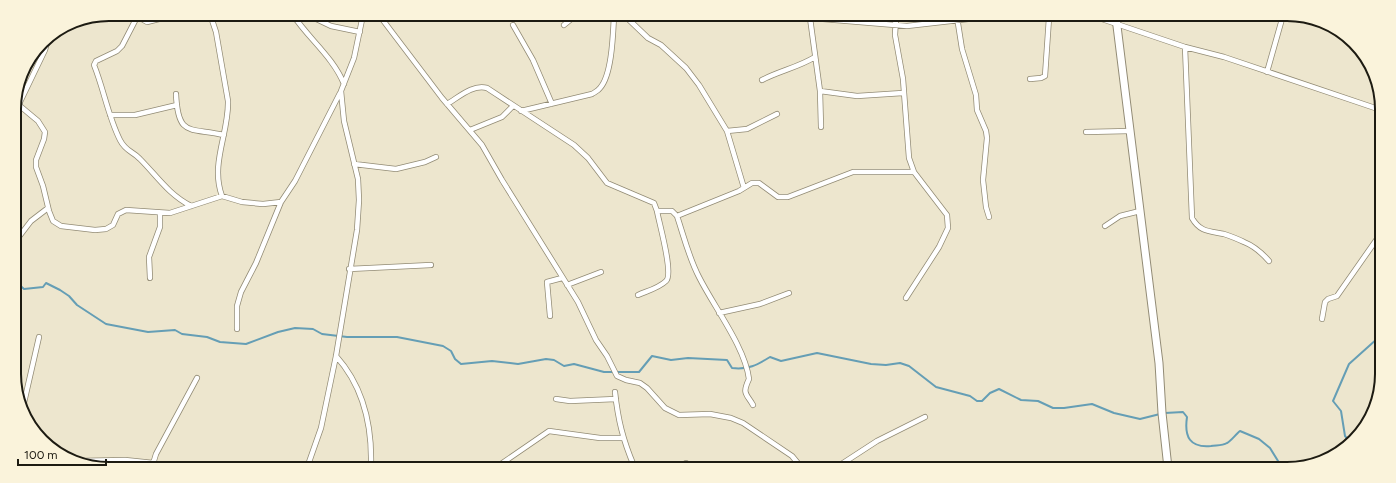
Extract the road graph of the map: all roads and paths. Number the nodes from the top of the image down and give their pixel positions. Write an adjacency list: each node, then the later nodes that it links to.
1 (133, 21): 42 (street)
2 (212, 21): 48 (street)
3 (298, 21): 28 (street)
4 (321, 21): 21 (street)
5 (362, 21): 21 (street)
6 (384, 21): 34 (street)
7 (569, 21): 19 (street)
8 (613, 21): 35 (street)
9 (630, 21): 45 (street)
10 (810, 21): 24 (street)
11 (846, 21): 20 (street)
12 (895, 21): 20 (street)
13 (943, 21): 20 (street)
14 (957, 21): 61 (street)
15 (1049, 21): 26 (street)
16 (1281, 21): 25 (street)
17 (1117, 22): 22 (street); 46 (street)
18 (513, 25): 35 (street)
19 (564, 25)
20 (894, 25): 31 (street)
21 (360, 32): 28 (street)
22 (1185, 47): 25 (street); 65 (street)
23 (45, 49): 33 (street)
24 (815, 57): 27 (street); 30 (street)
25 (1267, 72): 39 (street)
26 (1030, 79)
27 (762, 80)
28 (344, 84): 29 (street)
29 (341, 91): 50 (street); 54 (street)
30 (820, 91): 31 (street); 43 (street)
31 (903, 93): 51 (street)
32 (176, 94): 36 (street)
33 (22, 98)
34 (447, 104): 37 (street); 44 (street)
35 (552, 104): 40 (street)
36 (177, 105): 42 (street); 48 (street)
37 (513, 106): 40 (street); 44 (street)
38 (21, 107): 56 (street)
39 (1375, 108)
40 (521, 111): 57 (street)
41 (777, 114): 45 (street)
42 (110, 115): 55 (street)
43 (821, 127)
44 (470, 130): 70 (street)
45 (727, 131): 52 (street)
46 (1130, 131): 47 (street); 58 (street)
47 (1086, 132)
48 (224, 135): 53 (street)
49 (436, 158): 50 (street)
50 (354, 164): 67 (street)
51 (914, 172): 52 (street); 74 (street)
52 (744, 188): 60 (street)
53 (222, 196): 54 (street); 55 (street)
54 (281, 202): 78 (street)
55 (191, 206): 59 (street)
56 (48, 208): 59 (street); 63 (street)
57 (657, 211): 60 (street); 73 (street)
58 (1140, 212): 62 (street); 98 (street)
59 (160, 214): 69 (street)
60 (677, 216): 75 (street)
61 (989, 217)
62 (1105, 226)
63 (21, 234)
64 (1375, 242): 77 (street)
65 (1269, 261)
66 (431, 265): 67 (street)
67 (350, 269): 80 (street)
68 (601, 272): 71 (street)
69 (150, 278)
70 (562, 278): 71 (street); 76 (street)
71 (567, 285): 96 (street)
72 (789, 294): 75 (street)
73 (638, 295)
74 (906, 298)
75 (718, 313): 86 (street)
76 (550, 316)
77 (1322, 319)
78 (237, 329)
79 (40, 337): 83 (street)
80 (336, 356): 92 (street); 93 (street)
81 (197, 378): 91 (street)
82 (615, 392): 85 (street)
83 (25, 399)
84 (556, 399): 85 (street)
85 (616, 399): 88 (street)
86 (753, 405)
87 (925, 417): 97 (street)
88 (623, 438): 94 (street); 95 (street)
89 (95, 461): 90 (street)
90 (138, 462)
91 (154, 462)
92 (309, 462)
93 (371, 462)
94 (504, 462)
95 (632, 462)
96 (797, 462)
97 (845, 462)
98 (1167, 462)

